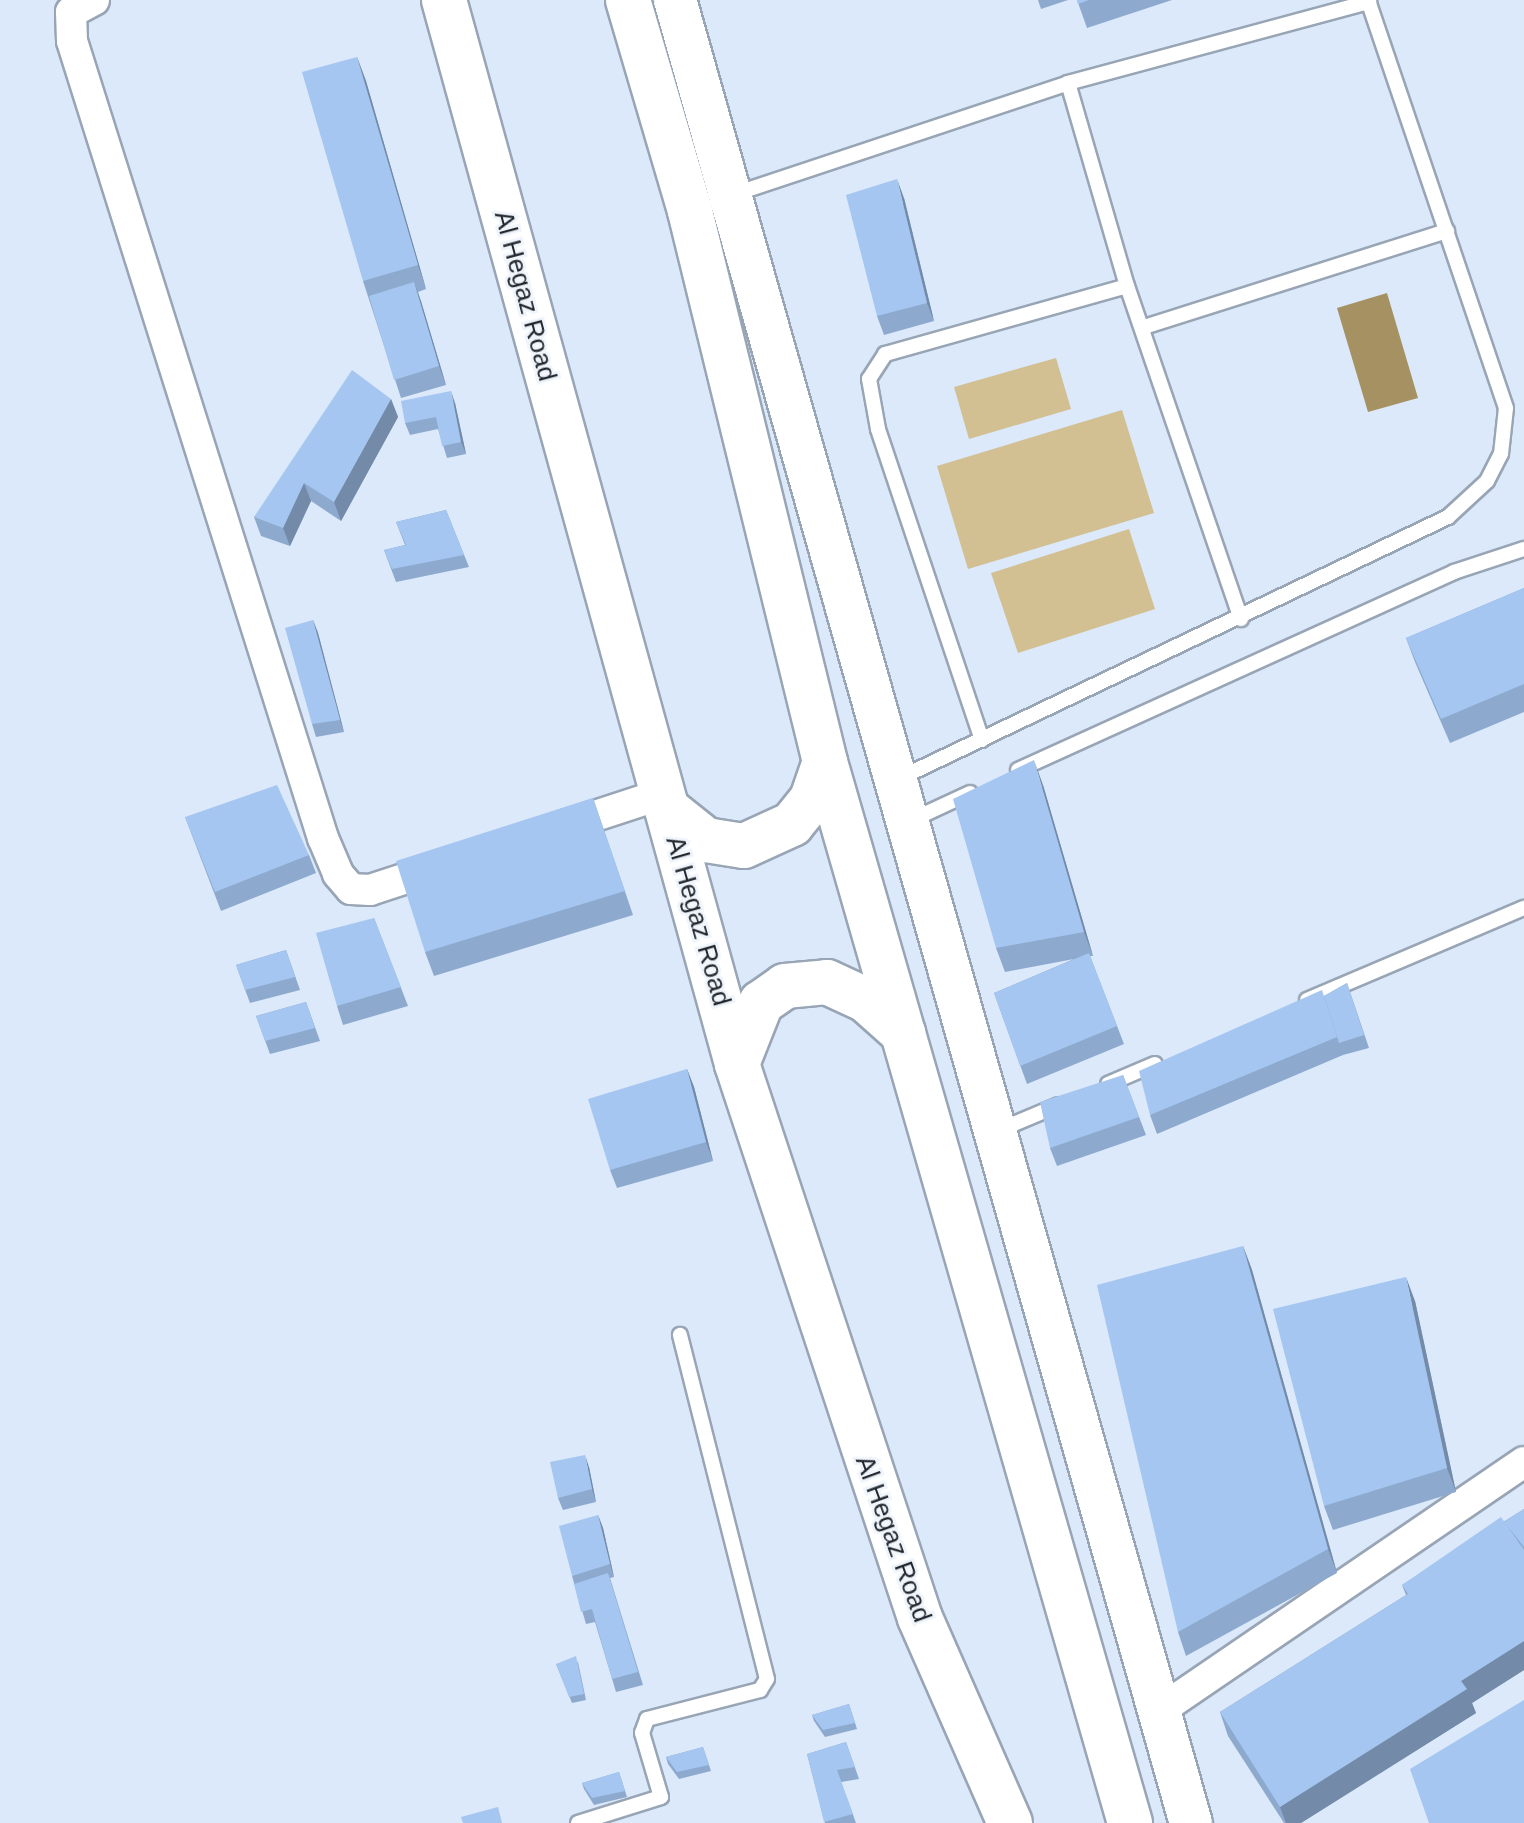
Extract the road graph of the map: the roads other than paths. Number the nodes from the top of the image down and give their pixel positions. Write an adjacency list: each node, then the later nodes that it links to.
1 (94, 0): 21 (street)
2 (444, 0): 18 (main road, Al Hegaz Road)
3 (628, 0): 7 (main road)
4 (675, 0): 7 (main road)
5 (1368, 1): 6 (lane); 8 (lane)
6 (1068, 83): 7 (lane); 9 (lane)
7 (709, 204): 14 (main road); 16 (main road)
8 (1447, 231): 10 (lane); 12 (lane)
9 (1127, 286): 10 (lane); 13 (lane)
10 (1144, 327): 12 (lane)
11 (1524, 549): 15 (lane)
12 (1241, 619): 13 (lane)
13 (982, 740): 16 (lane)
14 (825, 762): 18 (main road); 24 (main road)
15 (1009, 774)
16 (896, 780): 19 (main road)
17 (981, 788): 19 (lane)
18 (664, 802): 20 (street); 26 (main road, Al Hegaz Road)
19 (908, 821): 29 (main road)
20 (531, 837)
21 (472, 856)
22 (1524, 908): 23 (lane)
23 (1290, 1007)
24 (903, 1033): 26 (main road); 35 (main road)
25 (1173, 1057): 27 (lane)
26 (737, 1064): 34 (main road, Al Hegaz Road)
27 (1085, 1094)
28 (1070, 1100): 29 (lane)
29 (997, 1131): 32 (main road)
30 (680, 1335): 33 (lane)
31 (1524, 1462): 32 (street)
32 (1162, 1709): 36 (main road)
33 (578, 1823)
34 (1010, 1823)
35 (1130, 1823)
36 (1191, 1823)

